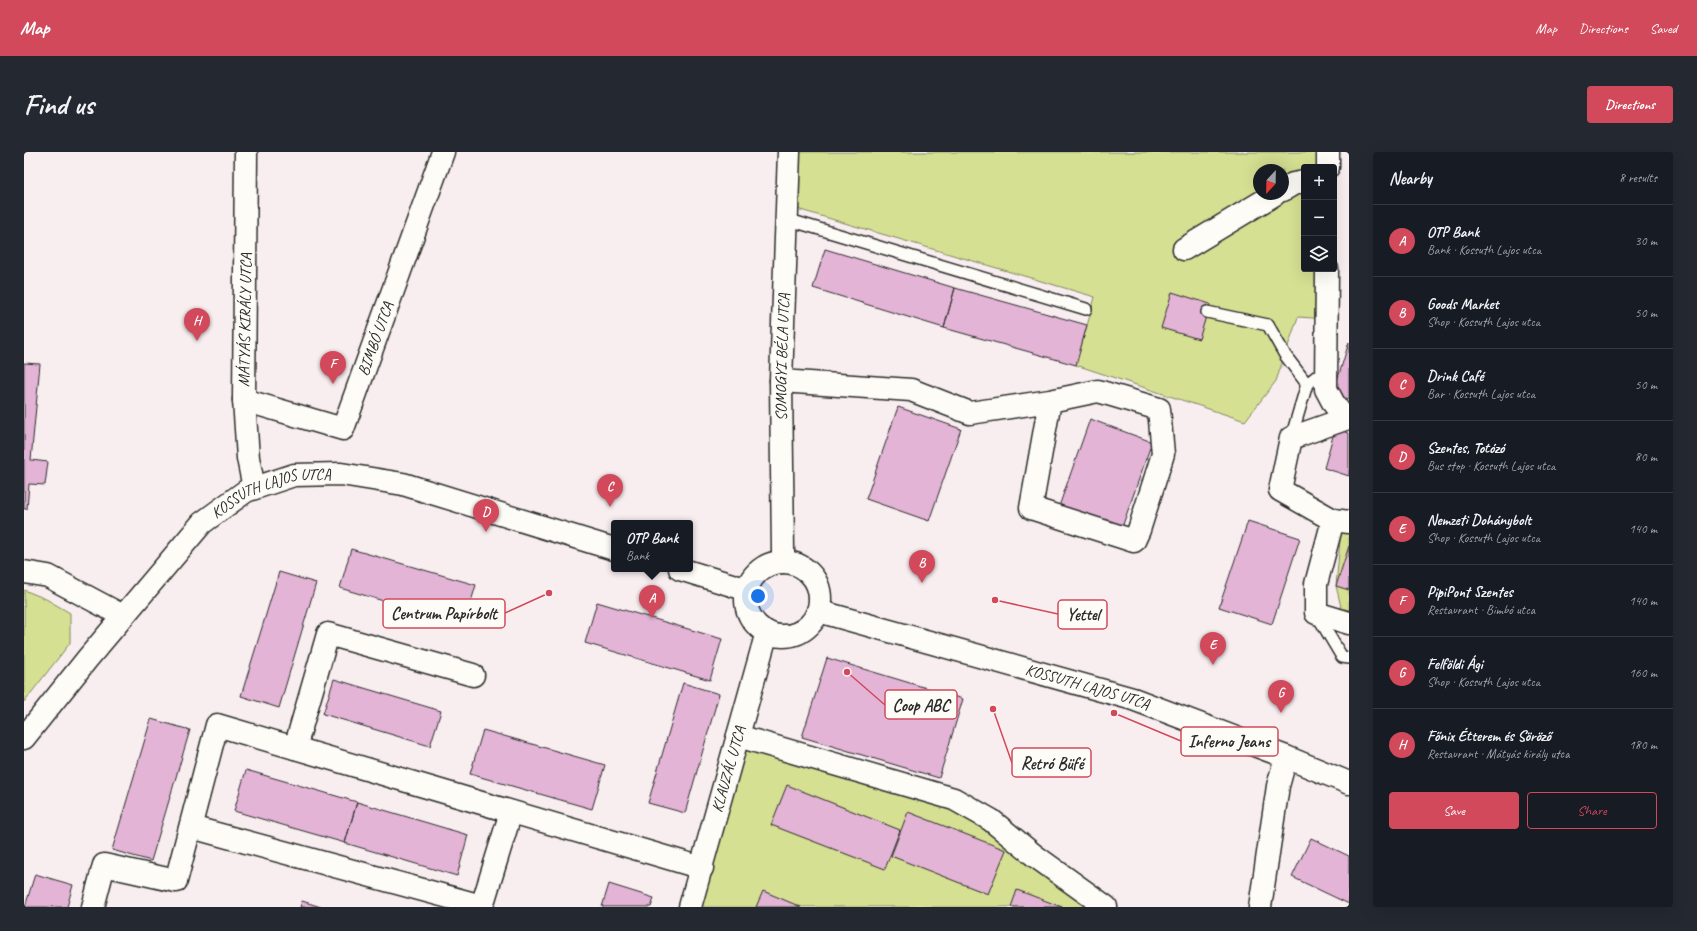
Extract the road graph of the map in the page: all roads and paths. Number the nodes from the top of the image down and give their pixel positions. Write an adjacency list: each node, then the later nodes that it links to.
1 (246, 152): 17 (street, MÁTYÁS KIRÁLY UTCA)
2 (443, 152): 17 (street, BIMBÓ UTCA)
3 (789, 152): 9 (street, SOMOGYI BÉLA UTCA)
4 (1328, 152): 5 (street)
5 (1328, 164)
6 (1301, 183): 7 (street)
7 (1289, 186)
8 (1265, 200): 10 (street)
9 (786, 219): 12 (lane); 15 (street, SOMOGYI BÉLA UTCA)
10 (1184, 249)
11 (1327, 272): 14 (street)
12 (1086, 309)
13 (1207, 312): 16 (lane)
14 (1326, 368): 16 (lane); 19 (street)
15 (781, 381): 18 (street); 24 (street, SOMOGYI BÉLA UTCA)
16 (1307, 384): 20 (lane)
17 (244, 400): 21 (street, MÁTYÁS KIRÁLY UTCA)
18 (1050, 401): 18 (street)
19 (1347, 420): 20 (street)
20 (1291, 438): 22 (street)
21 (254, 488): 23 (street, KOSSUTH LAJOS UTCA); 30 (street, KOSSUTH LAJOS UTCA)
22 (1341, 521): 29 (street)
23 (611, 548)
24 (782, 562): 27 (street); 28 (street)
25 (24, 572): 30 (street)
26 (690, 572): 27 (street)
27 (748, 590): 32 (street)
28 (818, 611): 32 (street); 38 (street, KOSSUTH LAJOS UTCA)
29 (1316, 613): 31 (street); 33 (lane)
30 (123, 616): 36 (street, KOSSUTH LAJOS UTCA)
31 (1349, 623)
32 (767, 632): 35 (street, KLAUZÁL UTCA)
33 (1349, 658)
34 (473, 675): 37 (street)
35 (738, 736): 42 (street, KLAUZÁL UTCA); 45 (street)
36 (24, 738)
37 (295, 748): 40 (street); 41 (street)
38 (1286, 757): 39 (street, KOSSUTH LAJOS UTCA); 46 (street)
39 (1349, 783)
40 (511, 812): 41 (street); 42 (street)
41 (191, 827): 43 (street)
42 (702, 868): 44 (street, KLAUZÁL UTCA)
43 (93, 907)
44 (690, 907)
45 (1106, 907)
46 (1260, 907)

